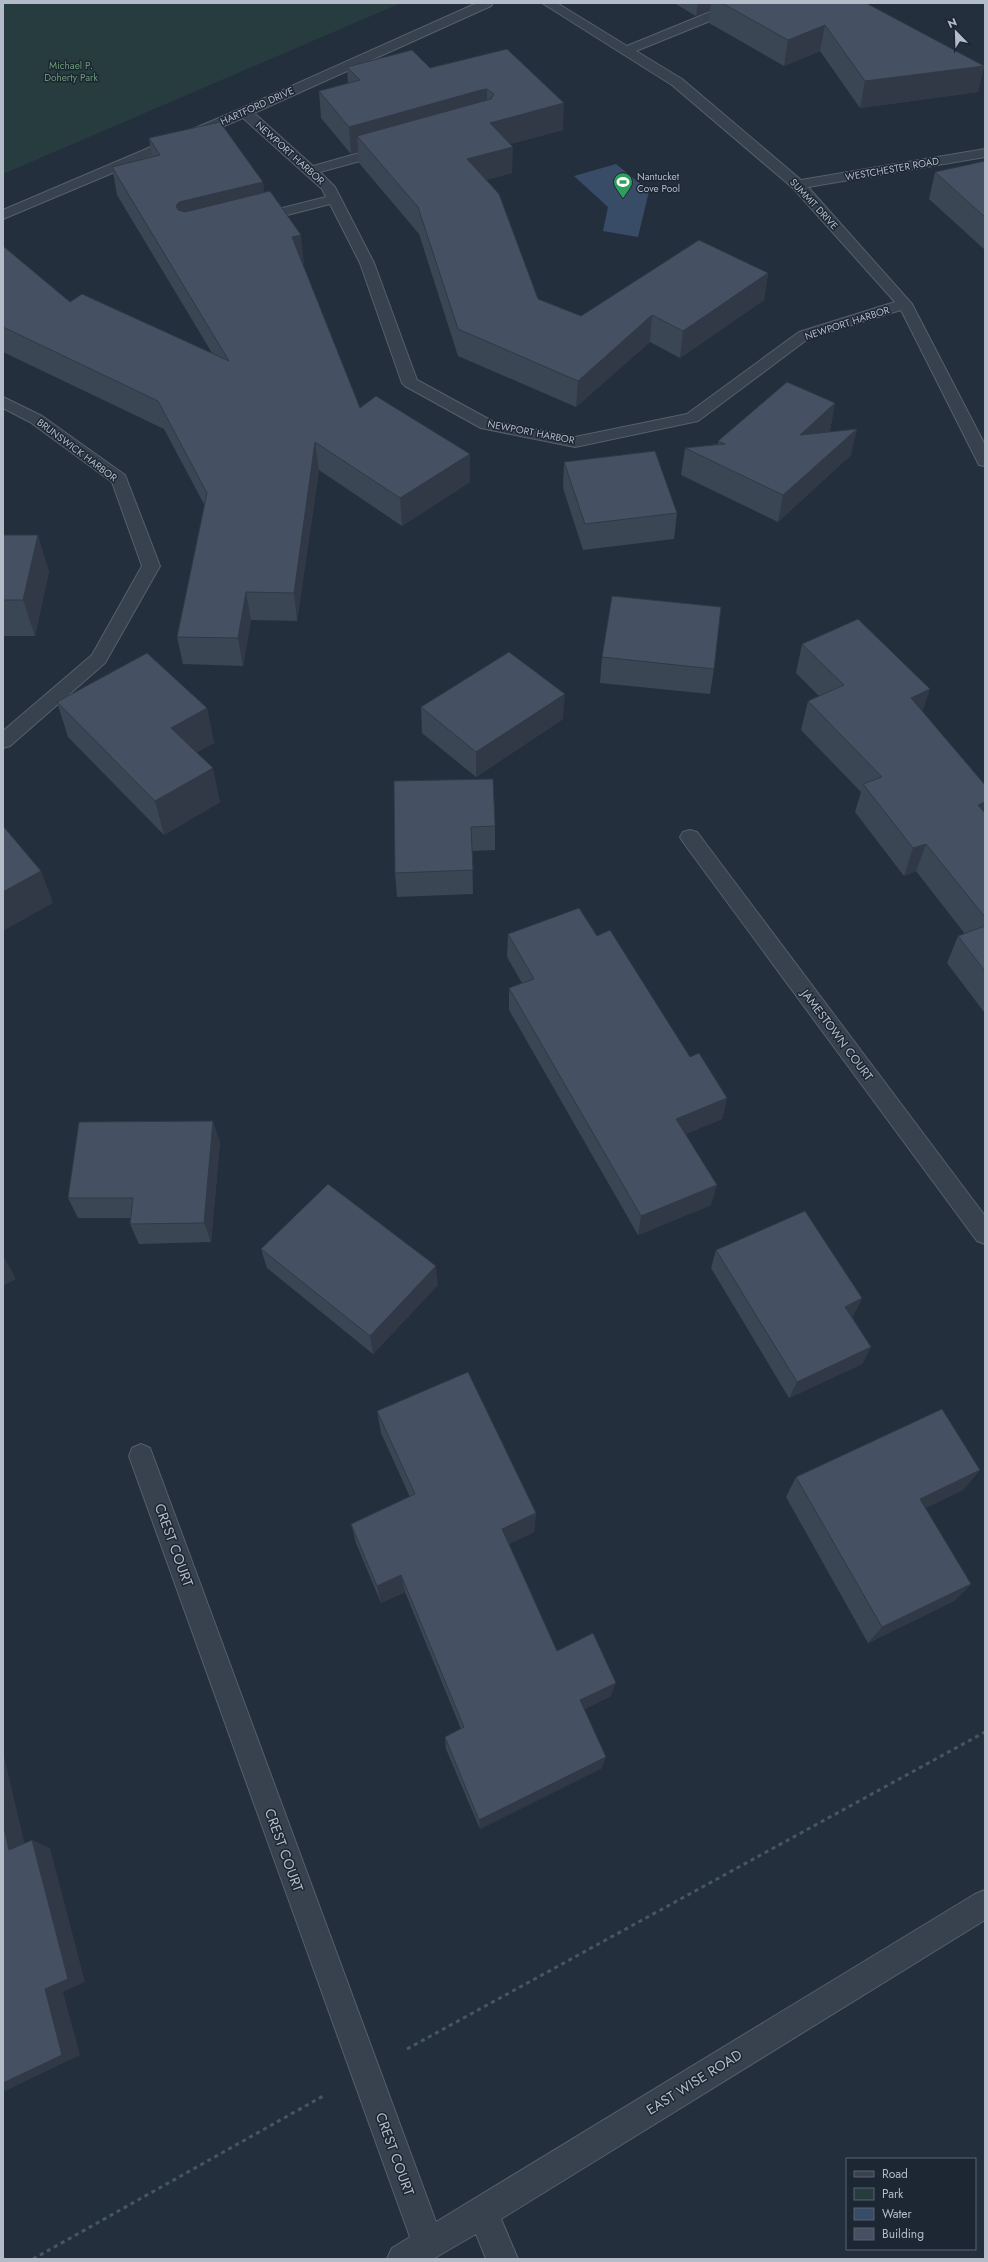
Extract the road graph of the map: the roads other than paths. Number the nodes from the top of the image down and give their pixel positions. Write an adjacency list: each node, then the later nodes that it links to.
1 (487, 3): 5 (street, HARTFORD DRIVE)
2 (548, 3): 4 (street, SUMMIT DRIVE)
3 (743, 3): 4 (street)
4 (626, 50): 9 (street, SUMMIT DRIVE)
5 (245, 112): 8 (street, NEWPORT HARBOR); 11 (street, HARTFORD DRIVE)
6 (402, 145): 8 (street)
7 (985, 154): 9 (street, WESTCHESTER ROAD)
8 (310, 171): 10 (street, NEWPORT HARBOR)
9 (798, 185): 13 (street, SUMMIT DRIVE)
10 (334, 199): 12 (street); 13 (street, NEWPORT HARBOR)
11 (3, 215)
12 (241, 222)
13 (905, 304): 15 (street, SUMMIT DRIVE)
14 (3, 402): 16 (street, BRUNSWICK HARBOR)
15 (985, 460)
16 (3, 742)
17 (690, 837): 18 (street, JAMESTOWN COURT)
18 (985, 1234)
19 (141, 1456): 22 (street, CREST COURT)
20 (985, 1904): 21 (street, EAST WISE ROAD)
21 (483, 2212): 22 (street, EAST WISE ROAD); 24 (street)
22 (428, 2244): 23 (street, EAST WISE ROAD)
23 (403, 2259)
24 (502, 2259)

